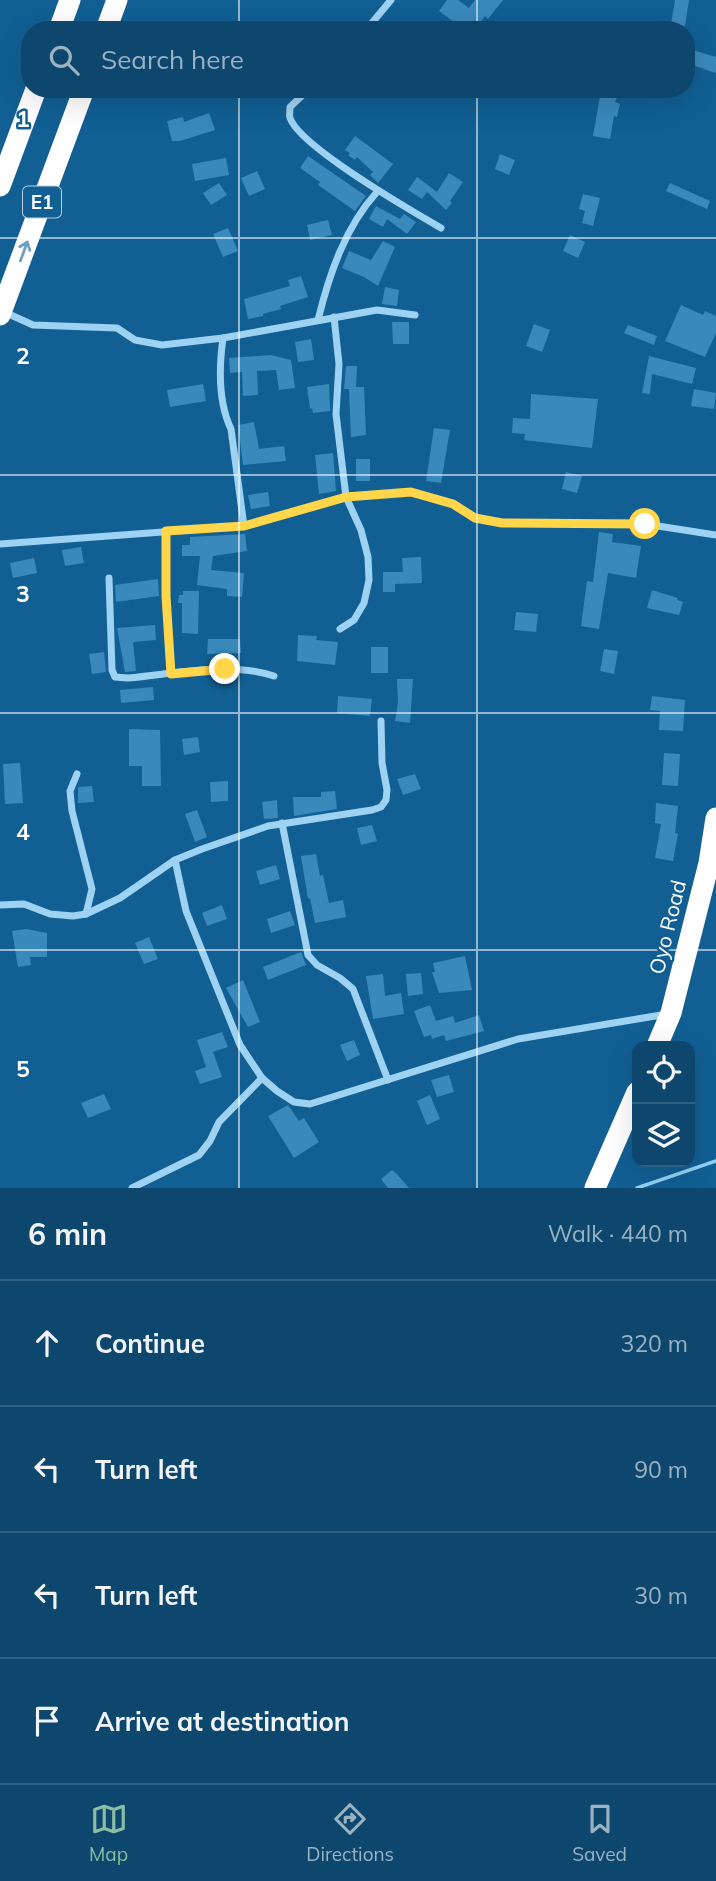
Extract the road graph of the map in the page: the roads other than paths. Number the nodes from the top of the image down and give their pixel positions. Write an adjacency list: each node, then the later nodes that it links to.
1 (70, 0): 4 (highway)
2 (117, 0): 5 (highway)
3 (390, 0): 6 (street)
4 (62, 21)
5 (109, 21)
6 (373, 21)
7 (33, 98): 10 (highway, E1)
8 (81, 98): 13 (highway, E1, one-way to 8)
9 (300, 98): 11 (street)
10 (0, 186)
11 (377, 192): 12 (street); 16 (street)
12 (441, 228)
13 (1, 313): 17 (street)
14 (415, 316): 15 (street)
15 (334, 317): 16 (street); 18 (street)
16 (318, 320): 17 (street)
17 (223, 338): 19 (street)
18 (346, 497): 19 (street); 21 (street); 24 (street)
19 (244, 526): 20 (street)
20 (166, 531): 22 (street); 25 (street)
21 (716, 536)
22 (0, 544)
23 (109, 578): 25 (street)
24 (340, 629)
25 (171, 674): 26 (street)
26 (274, 676)
27 (381, 721): 30 (street)
28 (77, 774): 33 (street)
29 (716, 818): 34 (highway, Oyo Road)
30 (282, 823): 31 (street); 37 (street)
31 (175, 860): 33 (street); 36 (street)
32 (0, 905): 33 (street)
33 (86, 914)
34 (671, 1013): 35 (highway, Oyo Road); 37 (street)
35 (659, 1041)
36 (262, 1078): 37 (street); 39 (street)
37 (388, 1080)
38 (632, 1103): 40 (highway)
39 (132, 1188)
40 (595, 1188)

